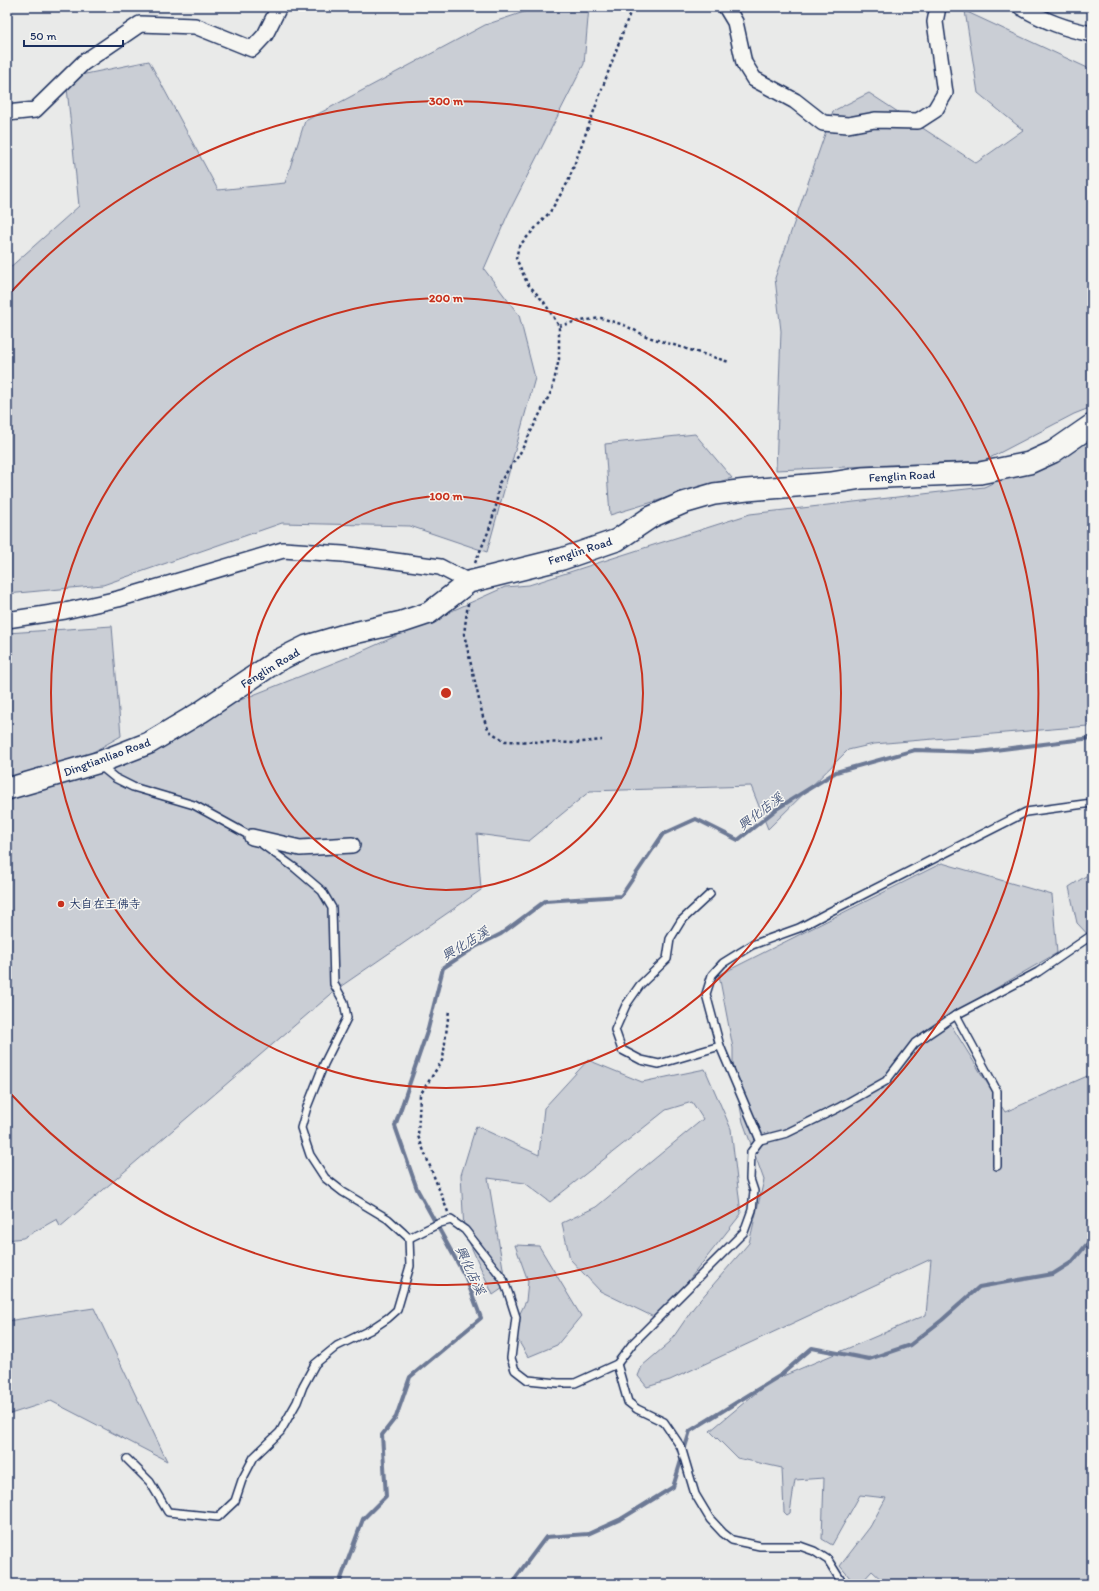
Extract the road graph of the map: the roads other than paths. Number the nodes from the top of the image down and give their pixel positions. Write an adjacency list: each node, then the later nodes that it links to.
1 (278, 7): 6 (street)
2 (726, 7): 3 (street)
3 (938, 7)
4 (1022, 7): 5 (street)
5 (1092, 34)
6 (7, 113)
7 (1092, 424): 8 (street, Fenglin Road)
8 (469, 582): 9 (street); 10 (street, Fenglin Road)
9 (7, 620)
10 (201, 712): 11 (street, Dingtianliao Road)
11 (100, 762): 12 (street, Dingtianliao Road); 14 (lane)
12 (7, 789)
13 (1092, 803): 19 (lane)
14 (252, 837): 15 (street); 22 (lane)
15 (352, 844)
16 (710, 894): 19 (lane)
17 (1092, 935): 18 (lane)
18 (956, 1015): 20 (lane); 21 (lane)
19 (720, 1046): 20 (lane)
20 (760, 1140): 23 (lane)
21 (997, 1166)
22 (409, 1238): 23 (lane); 24 (lane)
23 (617, 1364): 25 (lane)
24 (127, 1459)
25 (843, 1584)

